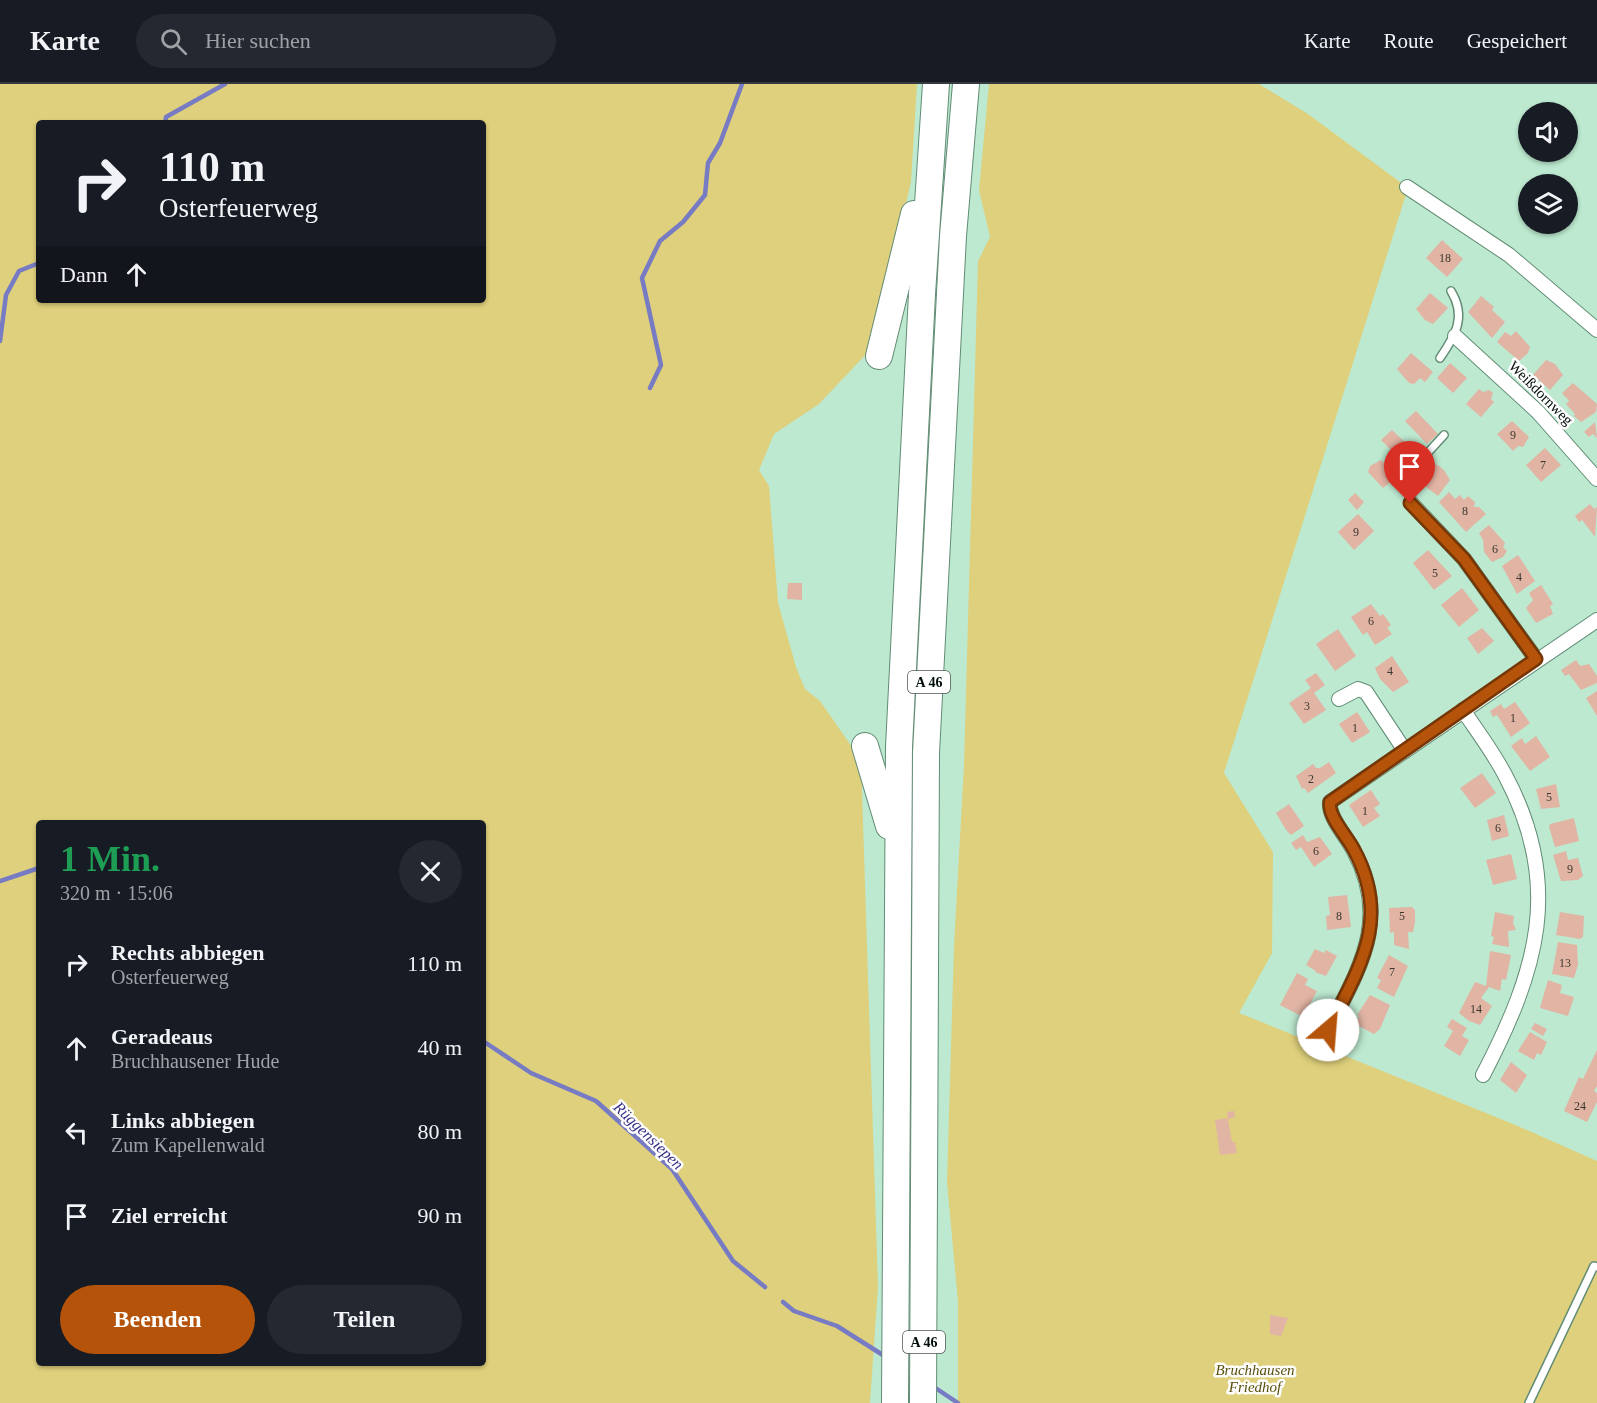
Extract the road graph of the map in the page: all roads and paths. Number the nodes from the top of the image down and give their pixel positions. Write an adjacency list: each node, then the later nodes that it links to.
1 (936, 84): 3 (highway, A 46)
2 (966, 84): 24 (highway, A 46)
3 (930, 147): 8 (highway); 19 (highway, A 46)
4 (1407, 187): 6 (street)
5 (1451, 291): 7 (lane)
6 (1597, 330)
7 (1455, 336): 9 (lane); 11 (street, Weißdornweg)
8 (879, 356)
9 (1440, 358)
10 (1444, 435): 12 (lane)
11 (1597, 479)
12 (1410, 503): 14 (street)
13 (1595, 626): 14 (street)
14 (1536, 659): 16 (street)
15 (1339, 699): 18 (street)
16 (1463, 710): 18 (street); 21 (street)
17 (865, 746): 19 (highway)
18 (1399, 754): 20 (street)
19 (897, 964): 23 (highway, A 46)
20 (1328, 1030)
21 (1483, 1075)
22 (1596, 1266): 25 (lane)
23 (895, 1403)
24 (923, 1403)
25 (1529, 1403)

